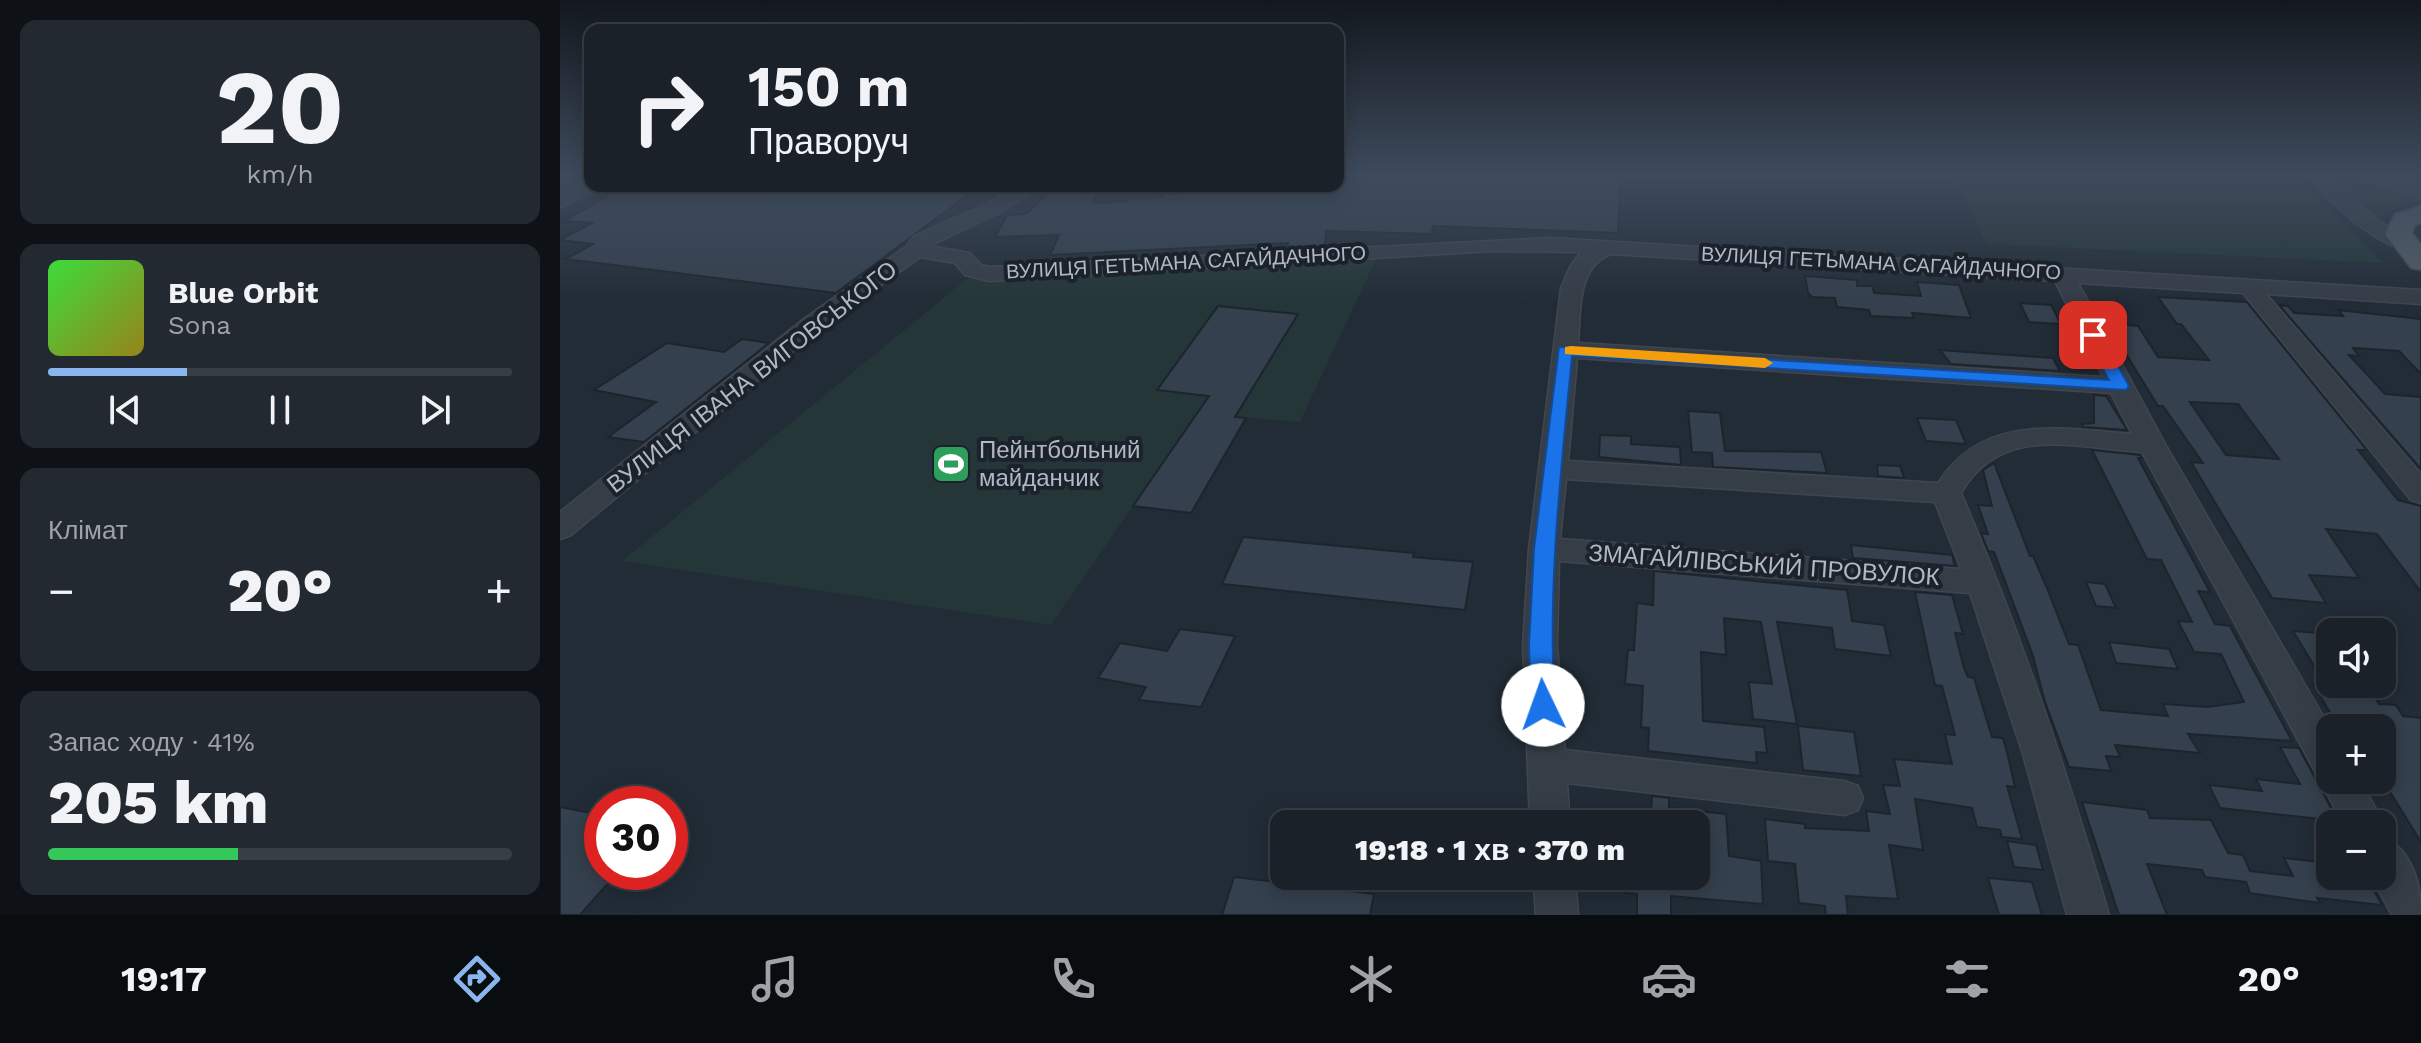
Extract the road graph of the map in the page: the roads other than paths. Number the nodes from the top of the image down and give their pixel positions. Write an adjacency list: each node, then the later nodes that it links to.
1 (974, 217): 5 (street, ВУЛИЦЯ ІВАНА ВИГОВСЬКОГО)
2 (2362, 217): 6 (street)
3 (2415, 217): 6 (main road)
4 (1613, 247): 5 (street, ВУЛИЦЯ ГЕТЬМАНА САГАЙДАЧНОГО); 7 (street, ВУЛИЦЯ ГЕТЬМАНА САГАЙДАЧНОГО); 10 (street)
5 (916, 250): 16 (street, ВУЛИЦЯ ІВАНА ВИГОВСЬКОГО)
6 (2412, 253)
7 (2062, 274): 8 (street, ВУЛИЦЯ ГЕТЬМАНА САГАЙДАЧНОГО); 11 (street)
8 (2251, 285): 9 (street, ВУЛИЦЯ ГЕТЬМАНА САГАЙДАЧНОГО); 15 (street)
9 (2421, 297)
10 (1565, 350): 11 (street); 13 (street)
11 (2120, 386): 12 (street)
12 (2151, 444): 14 (street); 19 (street)
13 (1552, 469): 14 (street); 17 (street)
14 (1946, 493): 18 (street, ЗМАГАЙЛІВСЬКИЙ ПРОВУЛОК)
15 (2421, 493)
16 (560, 528)
17 (1544, 549): 18 (street, ЗМАГАЙЛІВСЬКИЙ ПРОВУЛОК); 20 (street)
18 (1984, 582): 26 (street, ЗМАГАЙЛІВСЬКИЙ ПРОВУЛОК)
19 (2316, 738)
20 (1547, 766): 21 (street); 22 (street)
21 (1844, 798)
22 (1549, 810)
23 (2396, 881): 27 (street)
24 (1555, 890): 25 (street)
25 (1557, 915)
26 (2088, 915)
27 (2415, 915)

